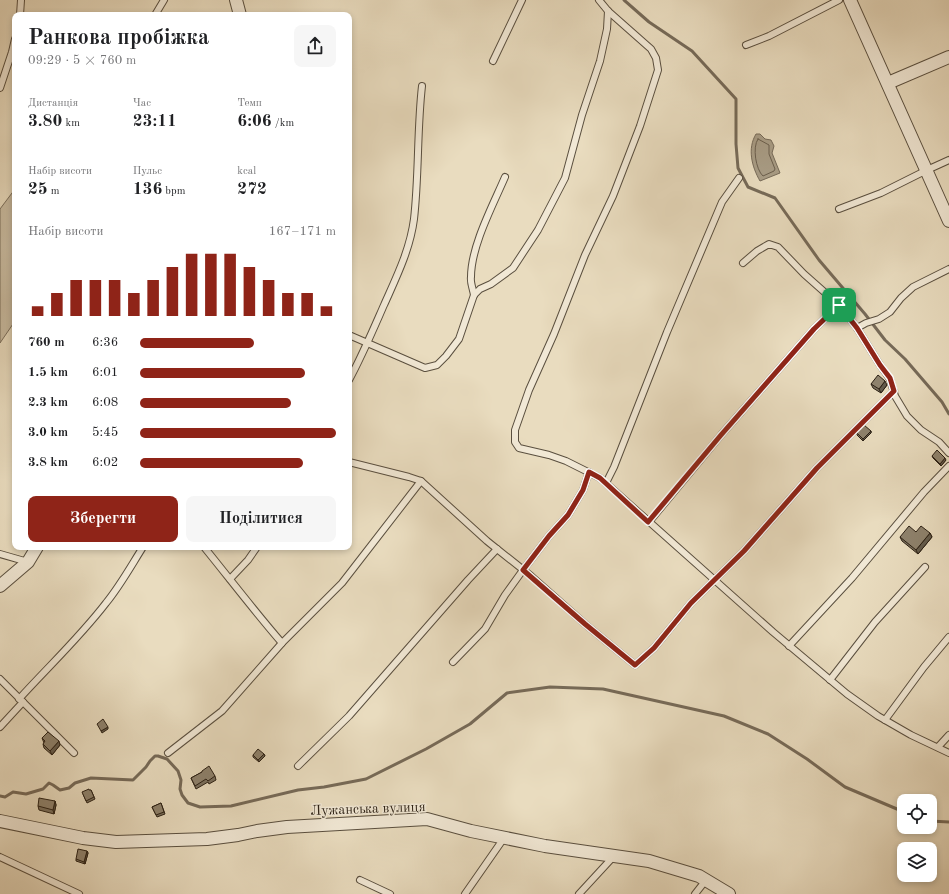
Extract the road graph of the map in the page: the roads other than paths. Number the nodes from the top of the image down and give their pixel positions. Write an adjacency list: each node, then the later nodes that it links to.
1 (21, 0): 9 (lane)
2 (164, 0): 10 (lane)
3 (236, 0): 11 (street)
4 (522, 0): 15 (lane)
5 (599, 0): 8 (lane)
6 (839, 0): 12 (lane)
7 (850, 0): 16 (street)
8 (608, 11): 27 (lane); 37 (lane)
9 (20, 12)
10 (157, 12)
11 (239, 12)
12 (746, 45)
13 (12, 52): 18 (lane)
14 (949, 57): 16 (street)
15 (493, 61)
16 (888, 82): 20 (street)
17 (422, 86): 31 (lane)
18 (0, 88)
19 (949, 160): 20 (lane)
20 (927, 170): 23 (lane); 24 (street)
21 (505, 177): 27 (lane)
22 (739, 178): 39 (lane)
23 (839, 210)
24 (949, 221)
25 (743, 263): 28 (lane)
26 (949, 269): 29 (lane)
27 (474, 295): 31 (lane)
28 (839, 305): 29 (lane); 40 (lane)
29 (857, 328): 33 (lane)
30 (352, 336): 31 (lane)
31 (367, 343): 32 (lane)
32 (352, 374)
33 (894, 391): 34 (lane); 51 (lane)
34 (949, 453)
35 (352, 463): 38 (lane)
36 (949, 466): 55 (lane)
37 (589, 472): 39 (lane); 49 (lane)
38 (421, 481): 41 (lane); 54 (lane)
39 (606, 484): 40 (lane)
40 (648, 522): 51 (lane)
41 (497, 548): 49 (lane); 67 (lane)
42 (35, 550): 47 (street)
43 (141, 550): 59 (lane)
44 (206, 550): 50 (lane)
45 (255, 550): 50 (lane)
46 (0, 554): 47 (lane)
47 (28, 562): 52 (street)
48 (925, 567): 58 (lane)
49 (523, 570): 51 (lane); 56 (lane)
50 (230, 579): 54 (lane)
51 (715, 580): 55 (lane)
52 (0, 586)
53 (949, 637): 60 (lane)
54 (282, 643): 65 (lane)
55 (789, 646): 58 (lane)
56 (453, 662)
57 (0, 679): 59 (lane)
58 (830, 680): 60 (lane)
59 (21, 700): 61 (lane); 64 (lane)
60 (885, 720): 63 (lane)
61 (0, 727)
62 (949, 735): 63 (lane)
63 (938, 747): 66 (lane)
64 (74, 753)
65 (168, 753)
66 (949, 753)
67 (298, 766)
68 (0, 821): 69 (street, Лужанська вулиця)
69 (504, 838): 70 (street, Лужанська вулиця); 76 (lane)
70 (614, 856): 73 (street, Лужанська вулиця); 77 (lane)
71 (0, 857): 74 (lane)
72 (360, 880): 75 (lane)
73 (706, 880): 78 (lane); 79 (street, Лужанська вулиця)
74 (79, 894)
75 (390, 894)
76 (465, 894)
77 (579, 894)
78 (695, 894)
79 (729, 894)

